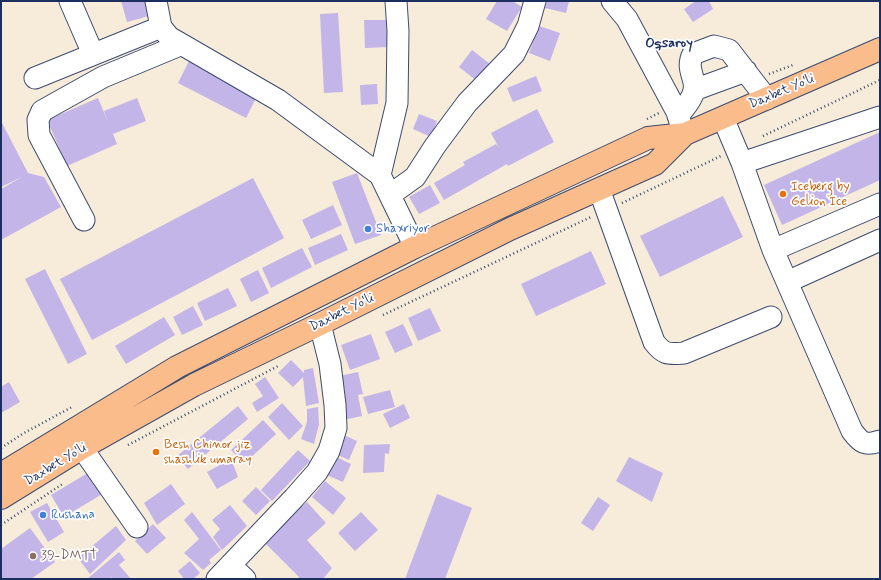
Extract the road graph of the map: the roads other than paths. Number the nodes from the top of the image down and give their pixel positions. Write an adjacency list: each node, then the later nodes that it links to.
1 (70, 1): 9 (street)
2 (156, 1): 6 (street)
3 (396, 1): 18 (street)
4 (535, 1): 20 (street)
5 (612, 1): 16 (street)
6 (161, 27): 7 (street); 9 (street)
7 (180, 45): 18 (street); 22 (street)
8 (880, 49): 13 (main road, Daxbet Yo'li)
9 (93, 54): 11 (street)
10 (746, 71): 12 (street); 12 (street); 13 (street)
11 (35, 78)
12 (694, 90): 16 (street)
13 (766, 99): 15 (main road, Daxbet Yo'li)
14 (880, 117): 17 (street)
15 (723, 118): 16 (main road, Daxbet Yo'li); 17 (street)
16 (681, 125): 19 (main road, Daxbet Yo'li); 24 (main road, Daxbet Yo'li)
17 (739, 156): 25 (street)
18 (380, 175): 20 (street)
19 (598, 190): 27 (street); 28 (main road, Daxbet Yo'li)
20 (390, 195): 24 (street)
21 (880, 204): 25 (street)
22 (84, 220)
23 (880, 240): 26 (street)
24 (415, 247): 31 (main road, Daxbet Yo'li)
25 (773, 250): 26 (street)
26 (787, 282): 29 (street)
27 (772, 317)
28 (320, 324): 30 (main road, Daxbet Yo'li); 34 (street)
29 (880, 441)
30 (82, 448): 32 (main road, Daxbet Yo'li); 33 (street)
31 (1, 474)
32 (1, 498)
33 (137, 527)
34 (230, 574)

